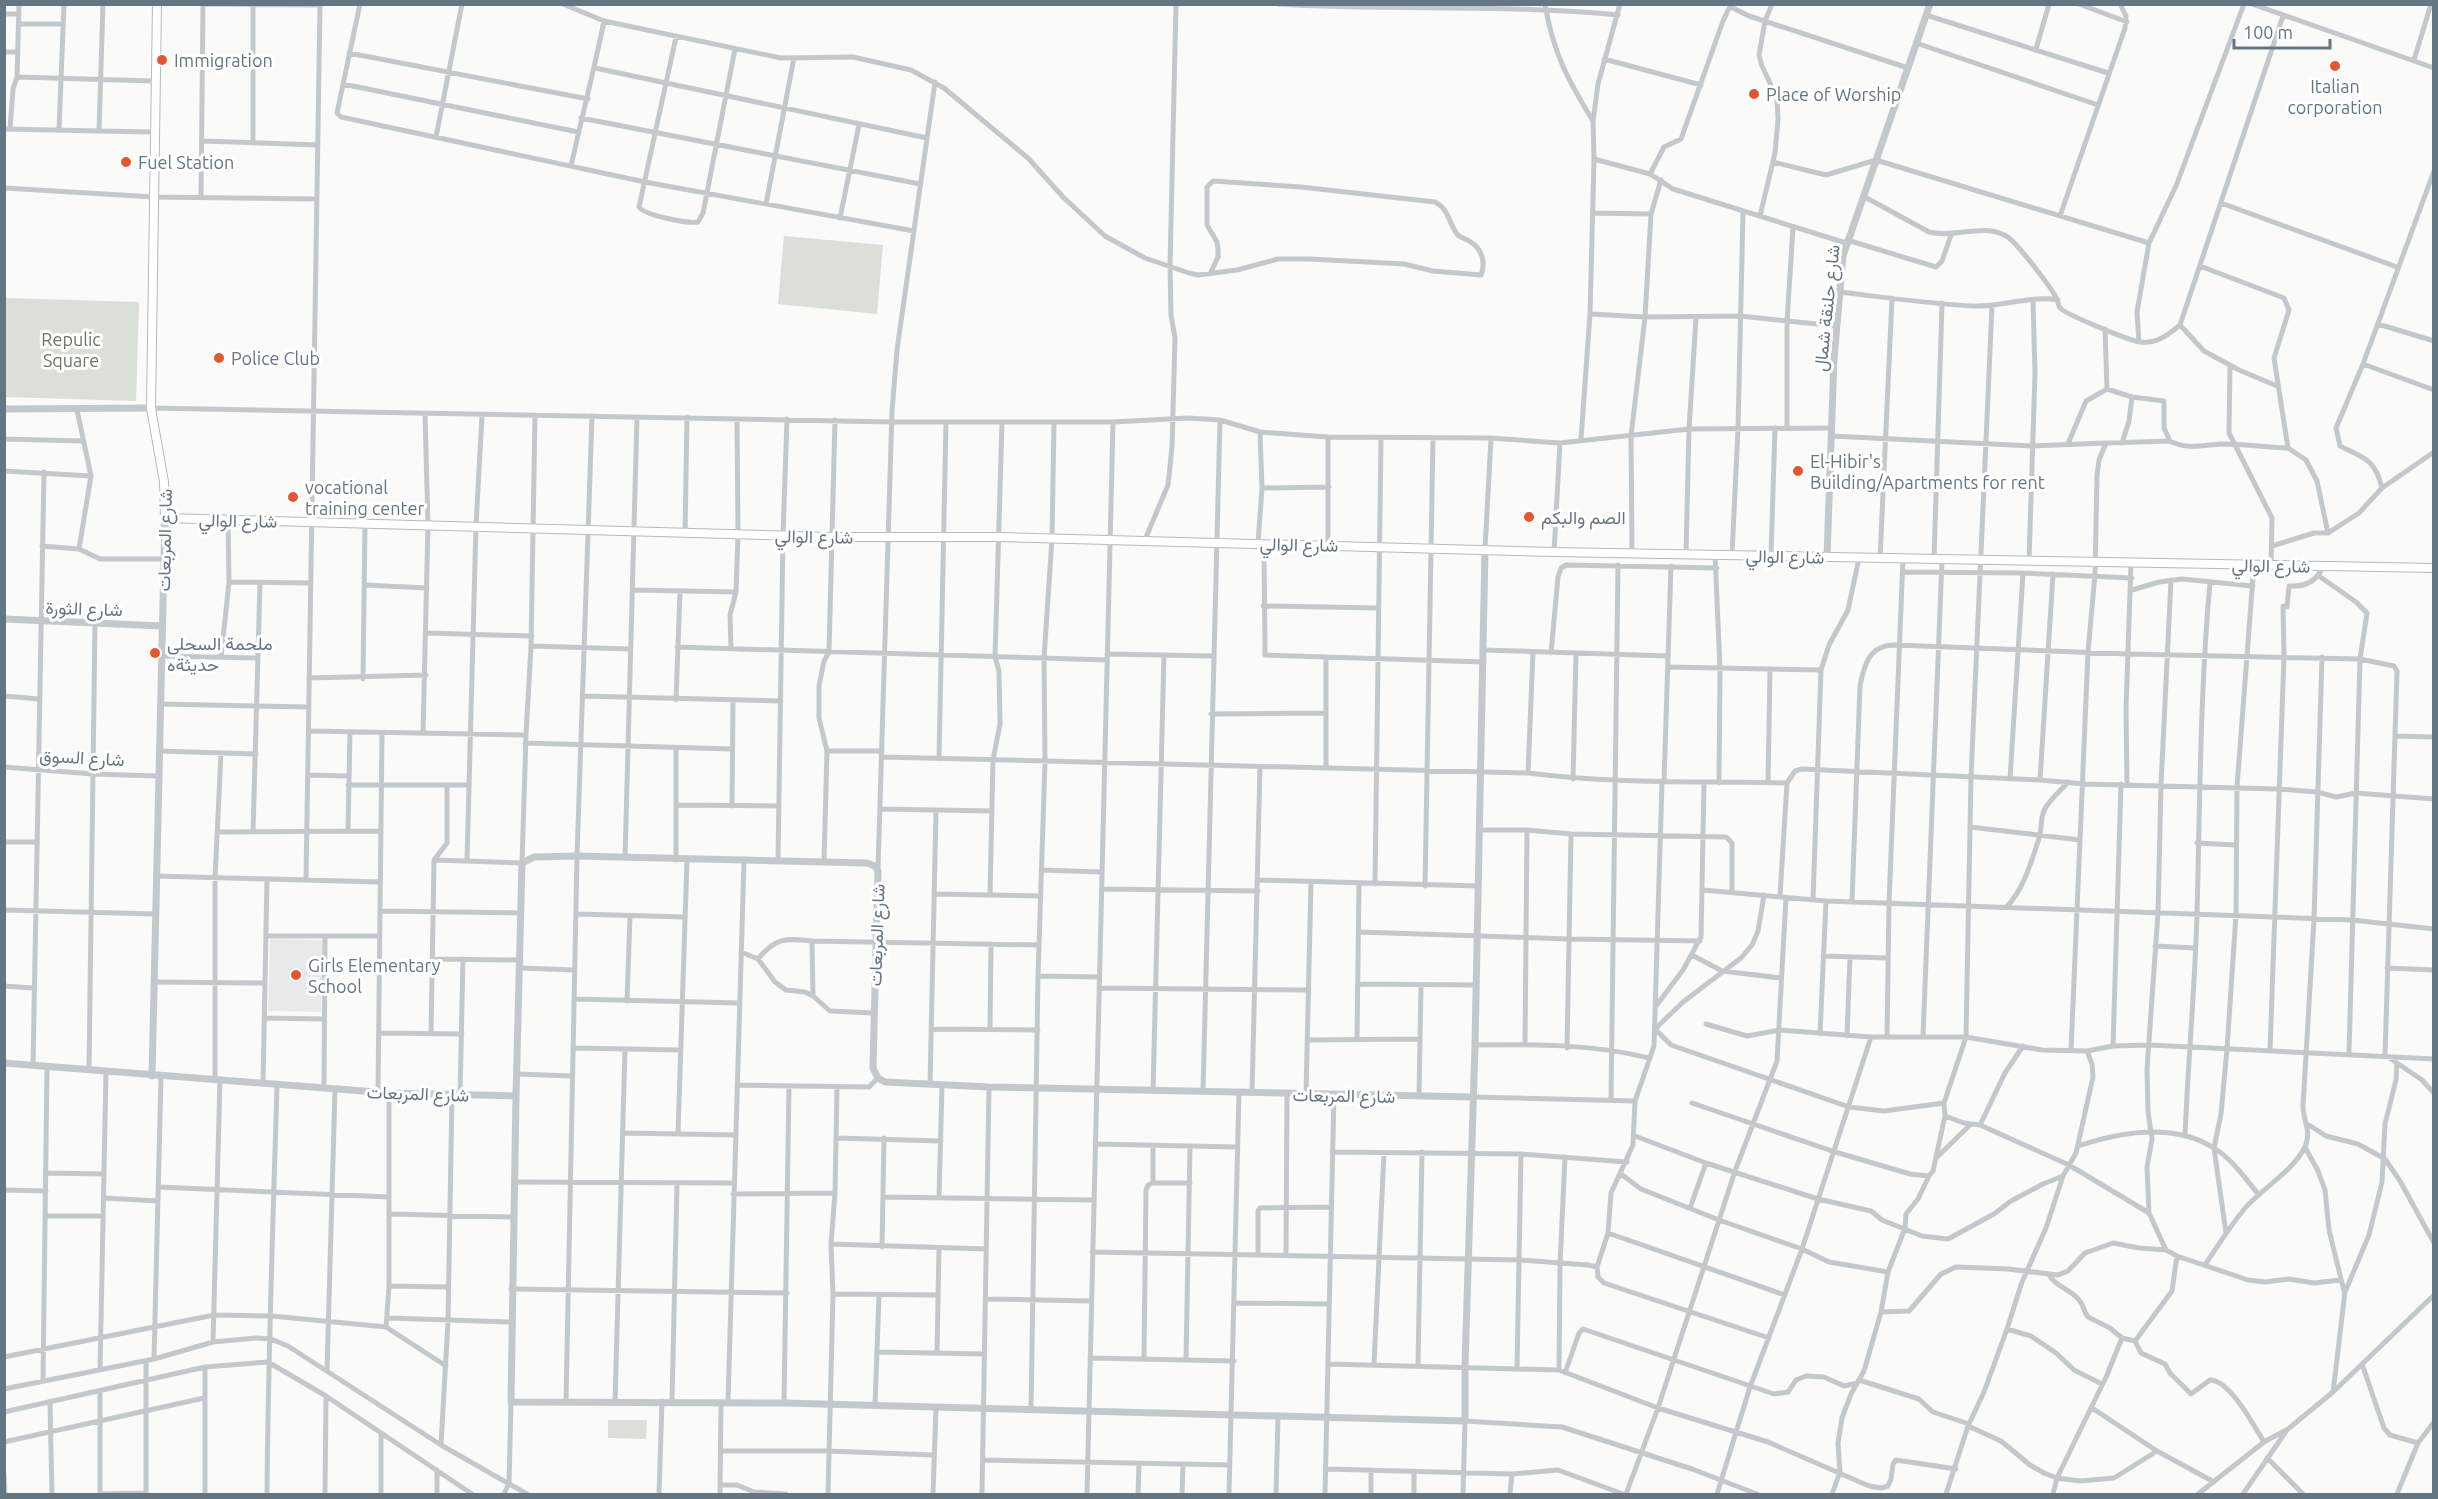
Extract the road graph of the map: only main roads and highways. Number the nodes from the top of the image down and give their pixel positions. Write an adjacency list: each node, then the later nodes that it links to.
1 (157, 4): 2 (main road, شارع المربعات)
2 (165, 518): 3 (main road, شارع الوالي)
3 (2433, 568)

